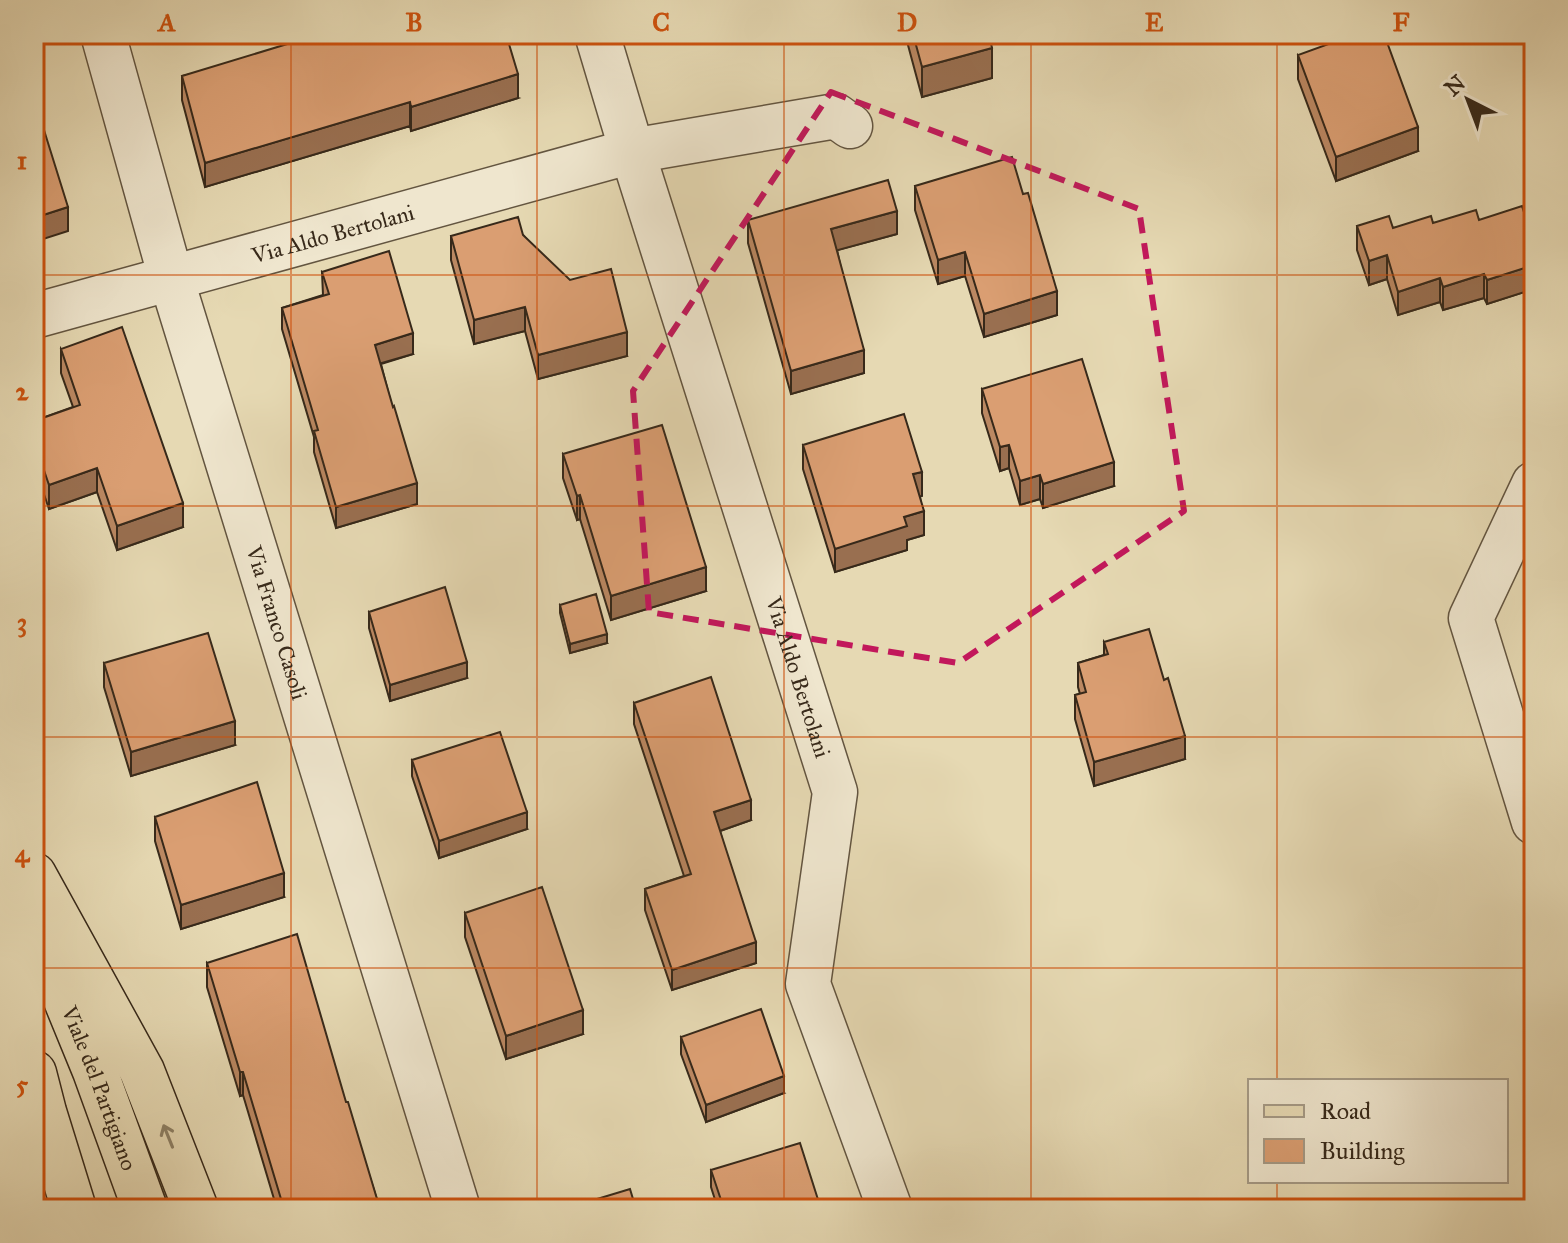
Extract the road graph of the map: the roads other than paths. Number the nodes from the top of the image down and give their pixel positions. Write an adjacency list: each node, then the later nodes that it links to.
1 (103, 34): 5 (street, Via Franco Casoli)
2 (597, 34): 4 (street, Via Aldo Bertolani)
3 (850, 126): 4 (street, Via Aldo Bertolani)
4 (632, 151): 5 (street, Via Aldo Bertolani); 16 (street, Via Aldo Bertolani)
5 (171, 278): 6 (street, Via Aldo Bertolani); 15 (street, Via Franco Casoli)
6 (34, 316)
7 (1534, 484): 8 (street)
8 (1534, 822)
9 (34, 875): 14 (main road, one-way to 9)
10 (34, 923): 13 (main road, Viale del Partigiano)
11 (34, 1073): 12 (main road)
12 (74, 1209)
13 (145, 1209)
14 (196, 1209)
15 (458, 1209)
16 (890, 1209)

